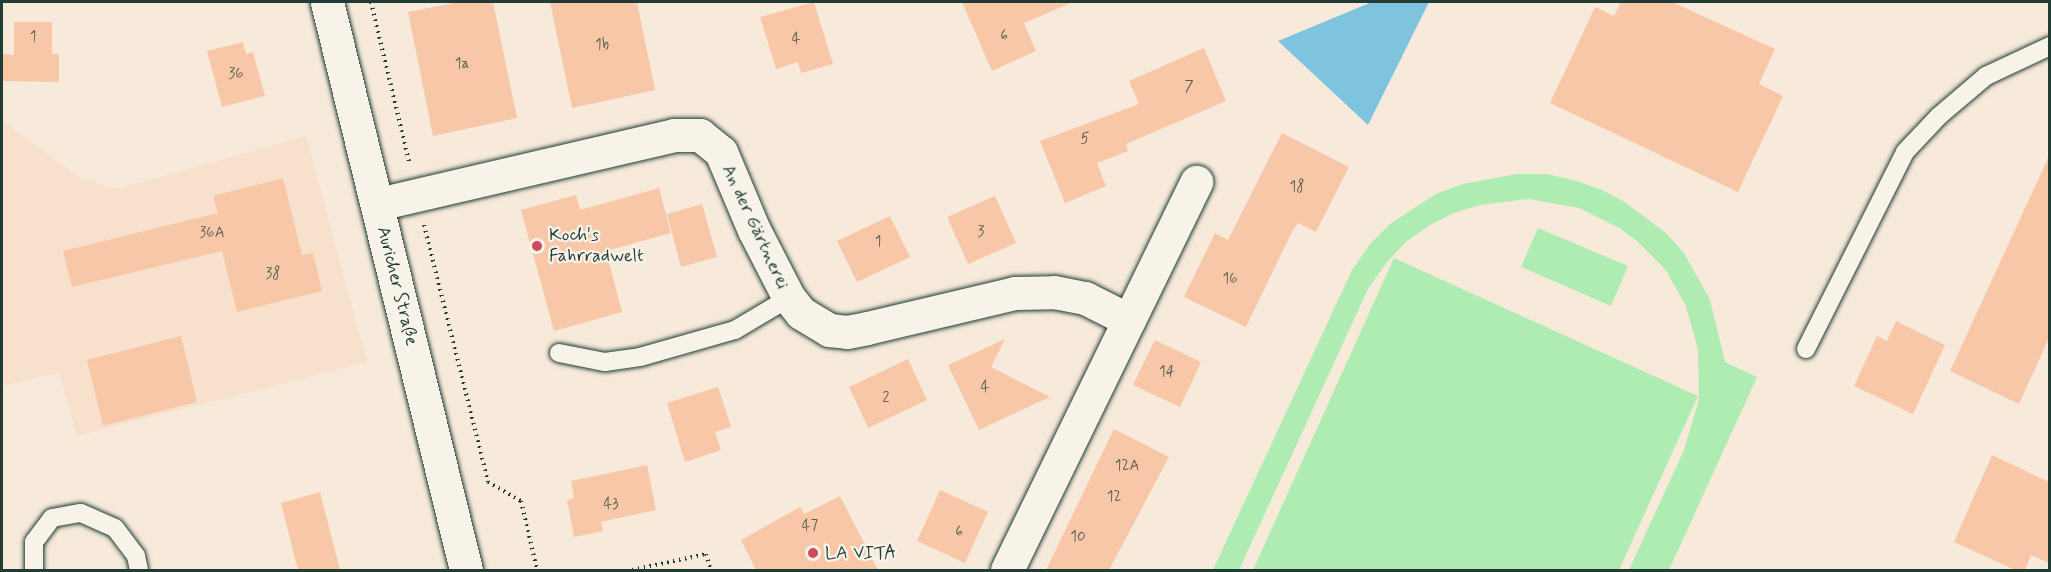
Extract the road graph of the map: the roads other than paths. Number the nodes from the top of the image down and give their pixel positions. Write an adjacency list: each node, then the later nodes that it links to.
1 (327, 2): 4 (street, Auricher Straße)
2 (2049, 46): 7 (lane)
3 (1196, 182): 6 (street)
4 (378, 204): 5 (street, An der Gärtnerei); 11 (street, Auricher Straße)
5 (789, 298): 6 (street, An der Gärtnerei); 8 (lane)
6 (1129, 320): 12 (street)
7 (1806, 349)
8 (559, 353)
9 (34, 570): 10 (lane)
10 (139, 570)
11 (466, 570)
12 (1007, 570)

